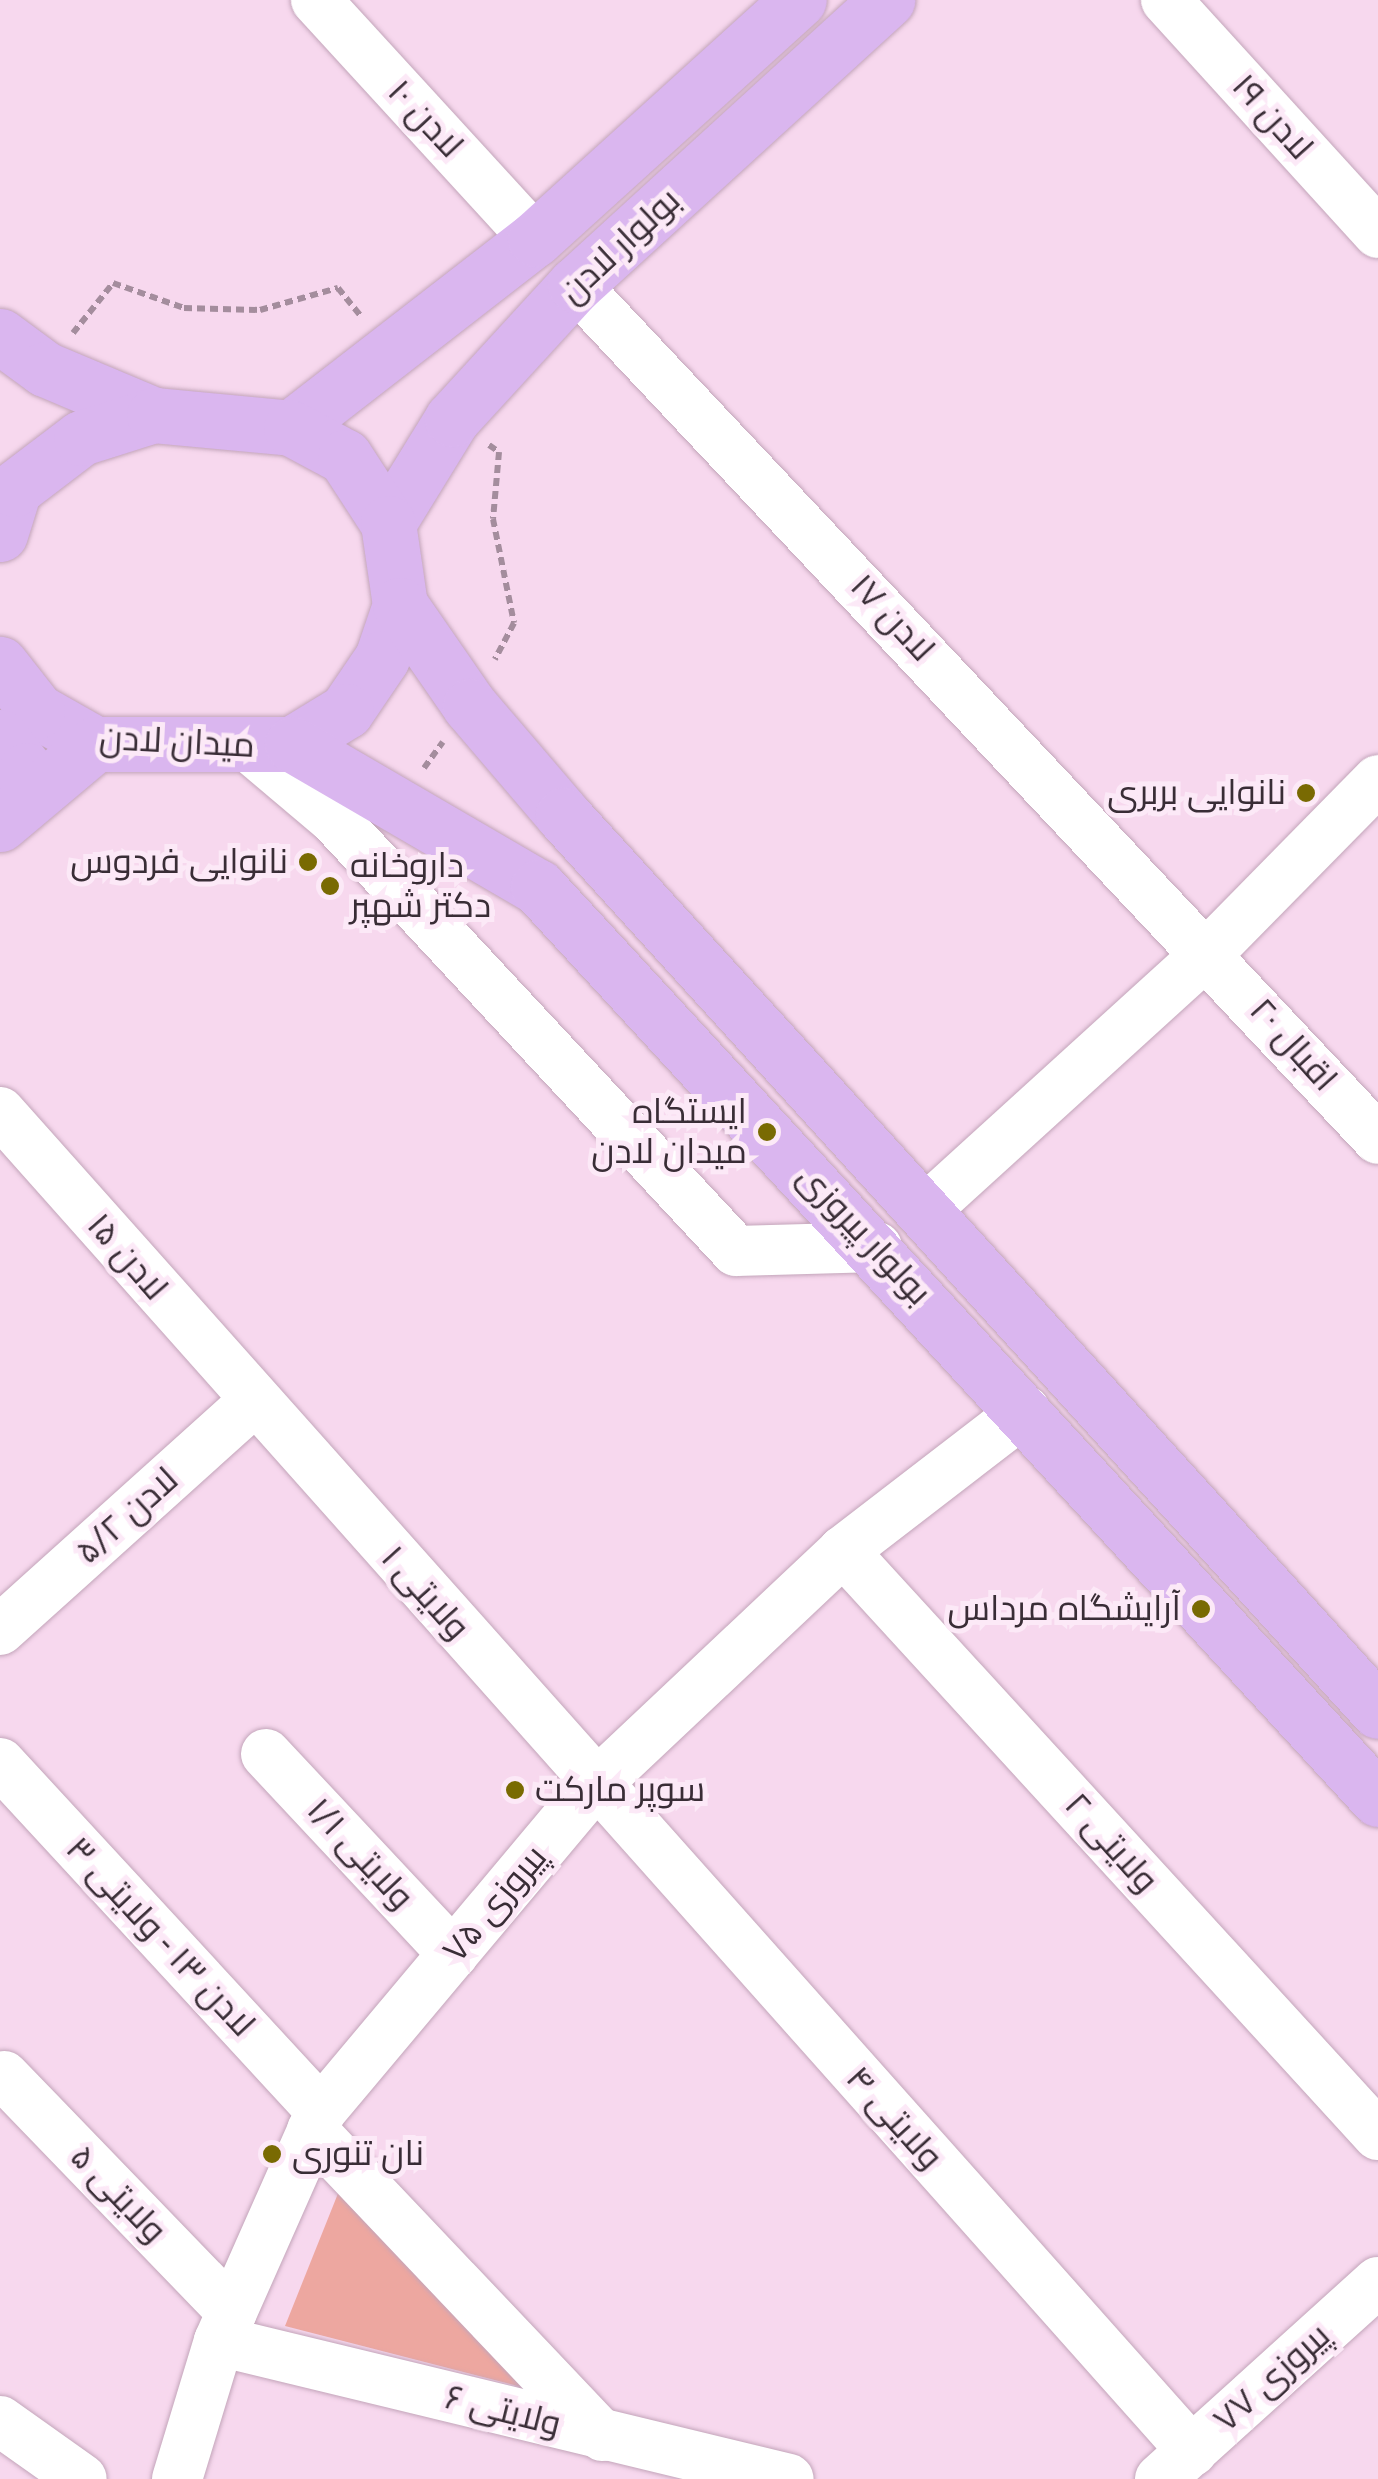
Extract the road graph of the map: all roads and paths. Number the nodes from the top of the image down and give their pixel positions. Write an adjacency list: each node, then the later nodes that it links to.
1 (316, 0): 6 (street, لادن ۱۰)
2 (799, 0): 6 (main road, بولوار لادن)
3 (887, 0): 7 (main road, بولوار لادن)
4 (1166, 0): 5 (street, لادن ۱۹)
5 (1378, 234)
6 (535, 239): 10 (main road, بولوار لادن)
7 (575, 284): 11 (main road, بولوار لادن); 20 (street, لادن ۱۷)
8 (0, 336): 9 (main road)
9 (154, 415): 10 (main road, میدان لادن); 12 (main road, میدان لادن)
10 (291, 428): 11 (main road, میدان لادن)
11 (388, 522): 13 (main road, میدان لادن)
12 (0, 534)
13 (400, 605): 17 (main road, میدان لادن); 23 (main road, بولوار پیروزی)
14 (0, 664): 16 (main road, میدان لادن)
15 (0, 738): 19 (main road)
16 (95, 744): 17 (main road, میدان لادن); 19 (main road)
17 (271, 746): 24 (main road, بولوار پیروزی); 24 (street)
18 (1378, 780): 20 (street)
19 (7, 818)
20 (1208, 952): 22 (street, اقبال ۲۰); 23 (street)
21 (0, 1112): 25 (street, لادن ۱۵)
22 (1378, 1139)
23 (923, 1212): 29 (main road, بولوار پیروزی)
24 (877, 1247): 26 (main road, بولوار پیروزی)
25 (254, 1401): 28 (street, لادن ۵/۲); 32 (street, ولایتی ۱)
26 (1025, 1412): 27 (street, پیروزی ۷۵); 33 (main road, بولوار پیروزی)
27 (844, 1550): 32 (street, پیروزی ۷۵); 37 (street, ولایتی ۲)
28 (0, 1630)
29 (1378, 1711)
30 (266, 1754): 34 (street, ولایتی ۱/۱)
31 (0, 1763): 36 (street, لادن ۱۳ - ولایتی ۳)
32 (595, 1785): 34 (street, پیروزی ۷۵); 42 (street, ولایتی ۴)
33 (1378, 1798)
34 (453, 1954): 36 (street, پیروزی ۷۵)
35 (4, 2076): 39 (street, ولایتی ۵)
36 (316, 2120): 39 (street, پیروزی ۷۵); 41 (street, لادن ۱۳ - ولایتی ۳)
37 (1378, 2134)
38 (1378, 2282): 42 (street, پیروزی ۷۷)
39 (226, 2326): 41 (street, ولایتی ۶); 44 (street, پیروزی ۷۵)
40 (4, 2431): 43 (street)
41 (602, 2436): 45 (street, ولایتی ۶)
42 (1172, 2471)
43 (82, 2479)
44 (177, 2479)
45 (789, 2479)

